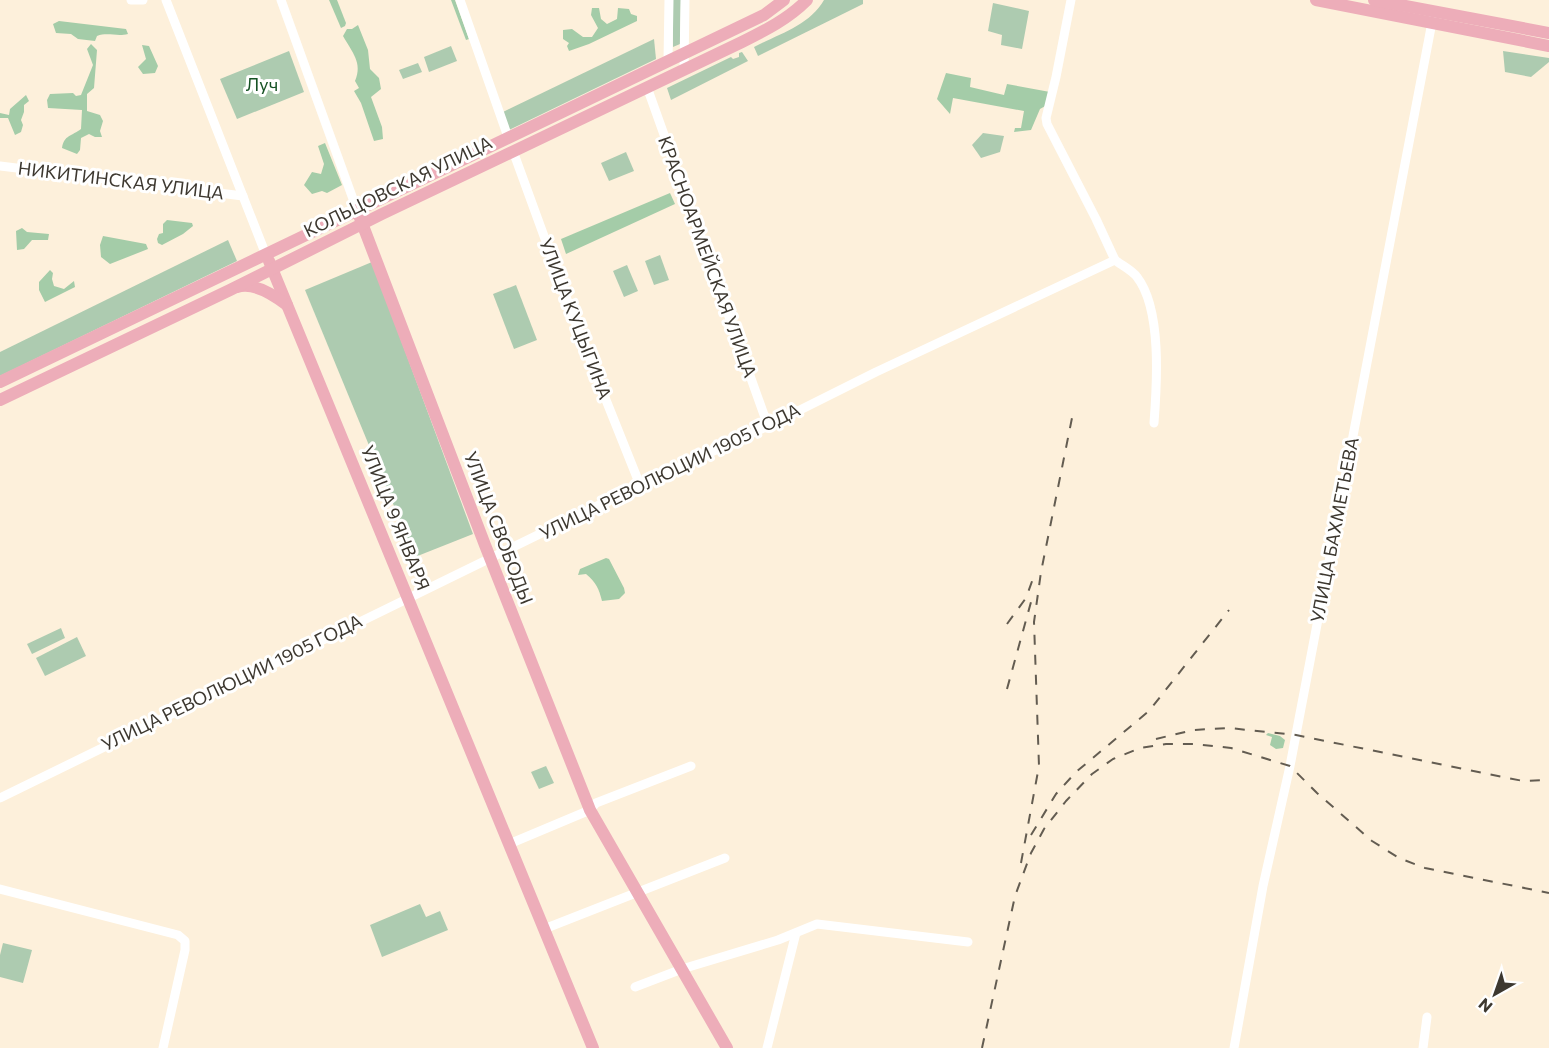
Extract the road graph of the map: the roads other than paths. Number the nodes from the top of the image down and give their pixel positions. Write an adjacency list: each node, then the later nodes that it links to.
1 (131, 0): 2 (street)
2 (143, 0)
3 (166, 0): 23 (street, УЛИЦА 9 ЯНВАРЯ)
4 (281, 0): 24 (street, УЛИЦА СВОБОДЫ)
5 (460, 0): 20 (street)
6 (669, 0): 17 (street)
7 (685, 0): 16 (street)
8 (784, 0): 16 (main road, КОЛЬЦОВСКАЯ УЛИЦА)
9 (807, 0): 18 (main road, КОЛЬЦОВСКАЯ УЛИЦА)
10 (1071, 0): 27 (street)
11 (1316, 0): 13 (main road)
12 (1374, 0): 13 (main road)
13 (1433, 18): 14 (main road); 15 (main road); 55 (street, УЛИЦА БАХМЕТЬЕВА)
14 (1549, 33)
15 (1549, 46)
16 (684, 53): 17 (main road, КОЛЬЦОВСКАЯ УЛИЦА); 18 (street)
17 (668, 60): 20 (main road, КОЛЬЦОВСКАЯ УЛИЦА)
18 (684, 70): 19 (main road, КОЛЬЦОВСКАЯ УЛИЦА)
19 (647, 87): 21 (main road, КОЛЬЦОВСКАЯ УЛИЦА); 34 (street, КРАСНОАРМЕЙСКАЯ УЛИЦА)
20 (508, 137): 24 (main road, КОЛЬЦОВСКАЯ УЛИЦА)
21 (513, 151): 25 (main road, КОЛЬЦОВСКАЯ УЛИЦА); 35 (street, УЛИЦА КУЦЫГИНА)
22 (0, 166): 23 (street, НИКИТИНСКАЯ УЛИЦА)
23 (243, 196): 26 (street, УЛИЦА 9 ЯНВАРЯ)
24 (357, 210): 25 (main road, УЛИЦА СВОБОДЫ); 26 (main road, КОЛЬЦОВСКАЯ УЛИЦА)
25 (362, 224): 28 (main road, КОЛЬЦОВСКАЯ УЛИЦА); 36 (main road, УЛИЦА СВОБОДЫ)
26 (266, 255): 28 (main road, УЛИЦА 9 ЯНВАРЯ); 31 (main road, КОЛЬЦОВСКАЯ УЛИЦА)
27 (1114, 260): 33 (street); 34 (street, УЛИЦА РЕВОЛЮЦИИ 1905 ГОДА)
28 (272, 269): 29 (main road, КОЛЬЦОВСКАЯ УЛИЦА); 30 (main road, УЛИЦА 9 ЯНВАРЯ)
29 (230, 290): 30 (main road); 32 (main road, КОЛЬЦОВСКАЯ УЛИЦА)
30 (288, 306): 37 (main road, УЛИЦА 9 ЯНВАРЯ)
31 (0, 382)
32 (0, 400)
33 (1154, 423)
34 (768, 426): 35 (street, УЛИЦА РЕВОЛЮЦИИ 1905 ГОДА)
35 (640, 484): 36 (street, УЛИЦА РЕВОЛЮЦИИ 1905 ГОДА)
36 (491, 559): 37 (street, УЛИЦА РЕВОЛЮЦИИ 1905 ГОДА); 40 (main road, УЛИЦА СВОБОДЫ)
37 (408, 597): 39 (street, УЛИЦА РЕВОЛЮЦИИ 1905 ГОДА); 41 (main road, УЛИЦА 9 ЯНВАРЯ)
38 (691, 766): 40 (street)
39 (0, 798)
40 (591, 810): 41 (street); 44 (main road, УЛИЦА СВОБОДЫ)
41 (509, 844): 45 (main road, УЛИЦА 9 ЯНВАРЯ)
42 (725, 858): 44 (street)
43 (0, 889): 51 (street)
44 (638, 892): 45 (street); 48 (main road, УЛИЦА СВОБОДЫ)
45 (544, 929): 52 (main road, УЛИЦА 9 ЯНВАРЯ)
46 (796, 933): 47 (street); 48 (street); 54 (street)
47 (968, 942)
48 (682, 969): 49 (street); 53 (main road, УЛИЦА СВОБОДЫ)
49 (635, 987)
50 (1427, 1017): 56 (street)
51 (163, 1048)
52 (593, 1048)
53 (727, 1048)
54 (767, 1048)
55 (1234, 1048)
56 (1424, 1048)

